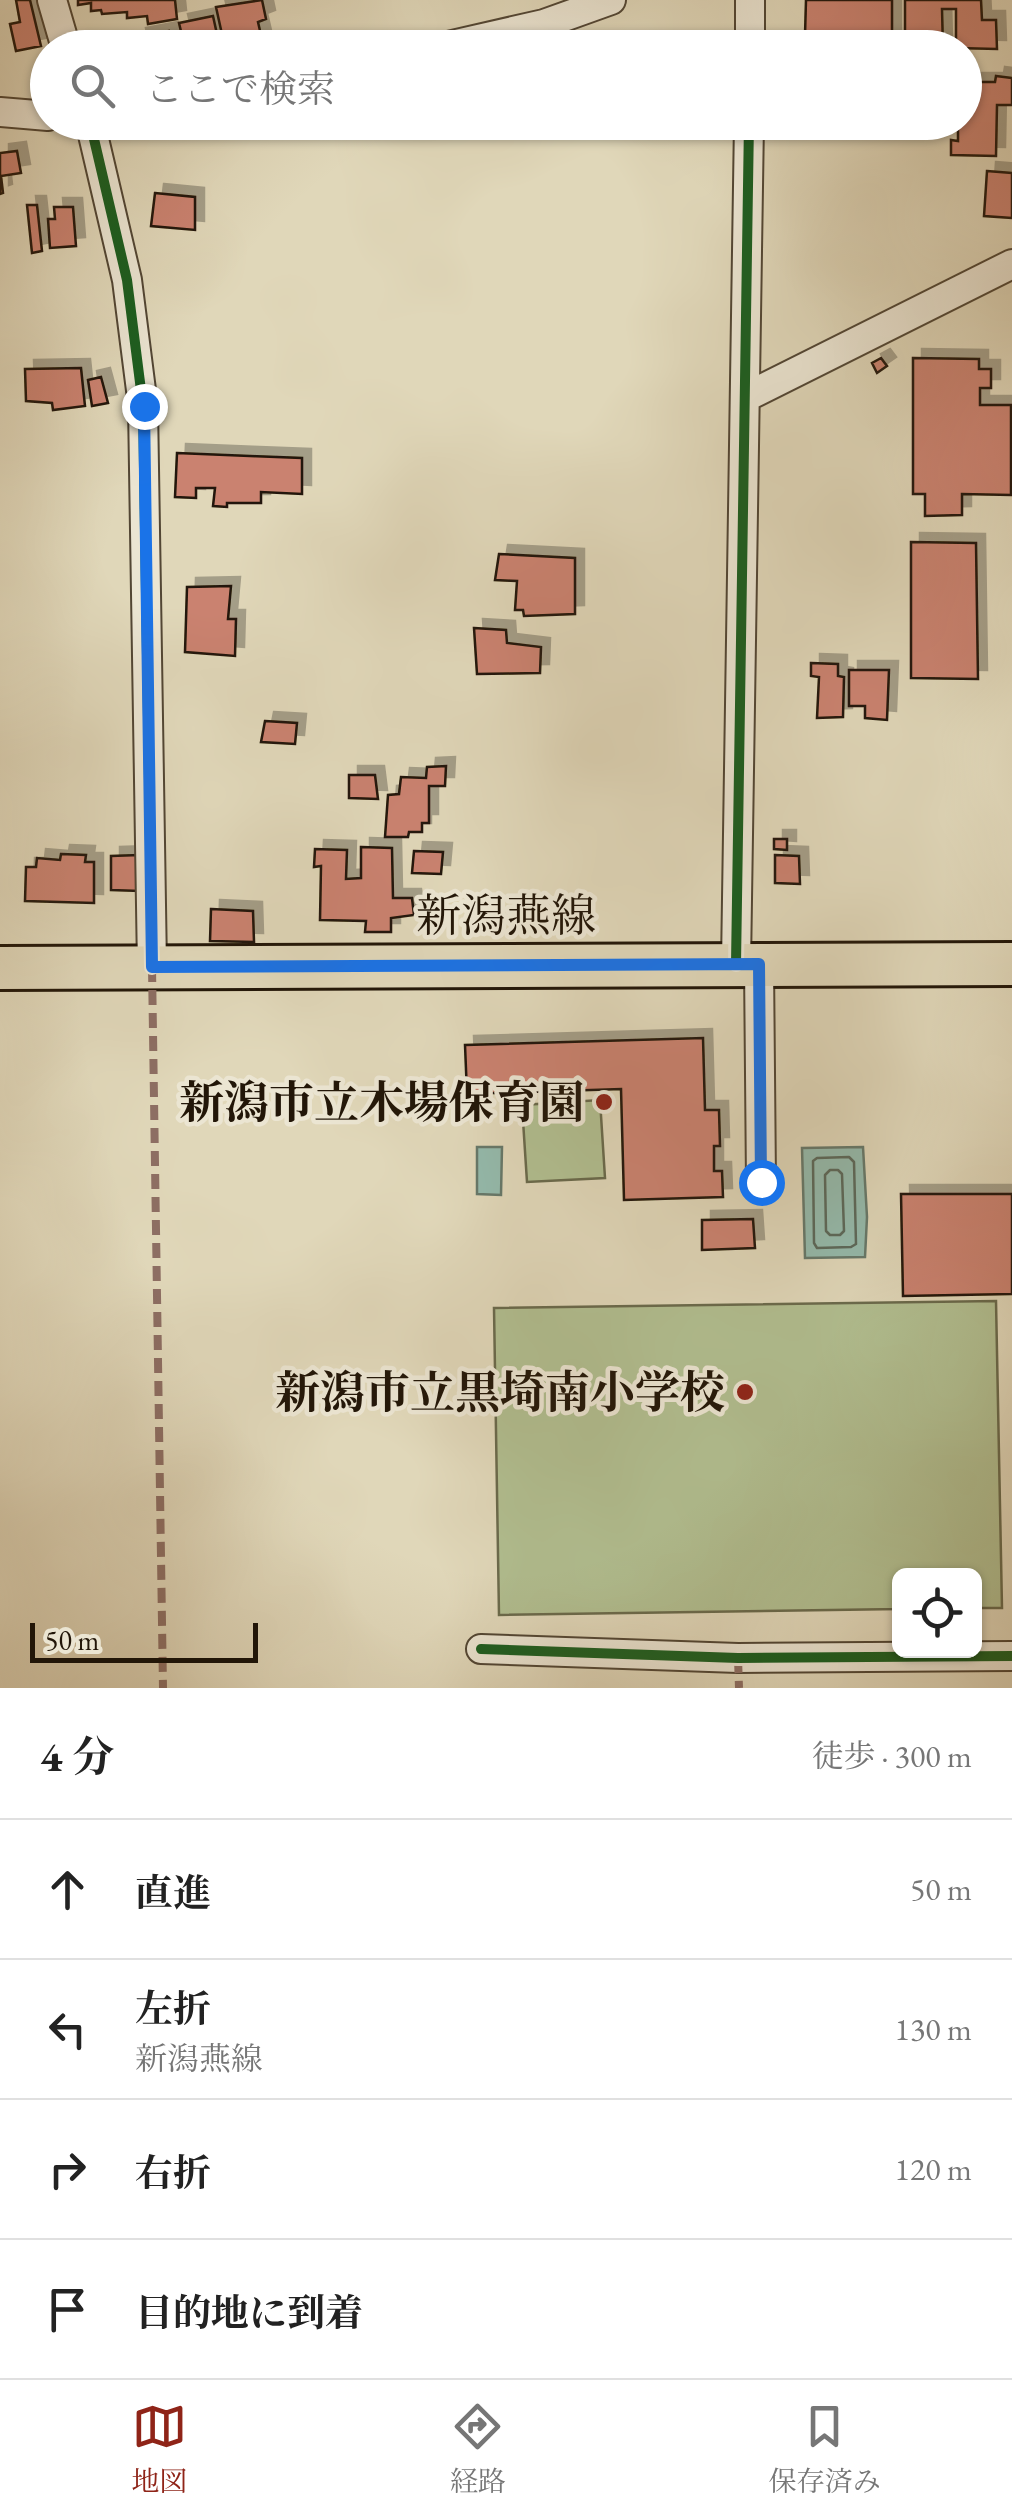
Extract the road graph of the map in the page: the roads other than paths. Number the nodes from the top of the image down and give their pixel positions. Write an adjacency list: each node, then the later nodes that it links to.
1 (52, 0): 4 (street)
2 (611, 0): 5 (street)
3 (750, 0): 6 (street)
4 (61, 30)
5 (518, 30)
6 (750, 30)
7 (0, 112): 8 (street)
8 (30, 114)
9 (94, 140): 15 (street)
10 (750, 140): 12 (street)
11 (1012, 264): 12 (street)
12 (746, 396): 13 (street)
13 (748, 964): 14 (main road, 新潟燕線); 15 (main road, 新潟燕線); 17 (street)
14 (1012, 964)
15 (152, 967): 16 (main road, 新潟燕線)
16 (0, 968)
17 (761, 1182)
18 (481, 1649): 19 (street)
19 (1012, 1656)

